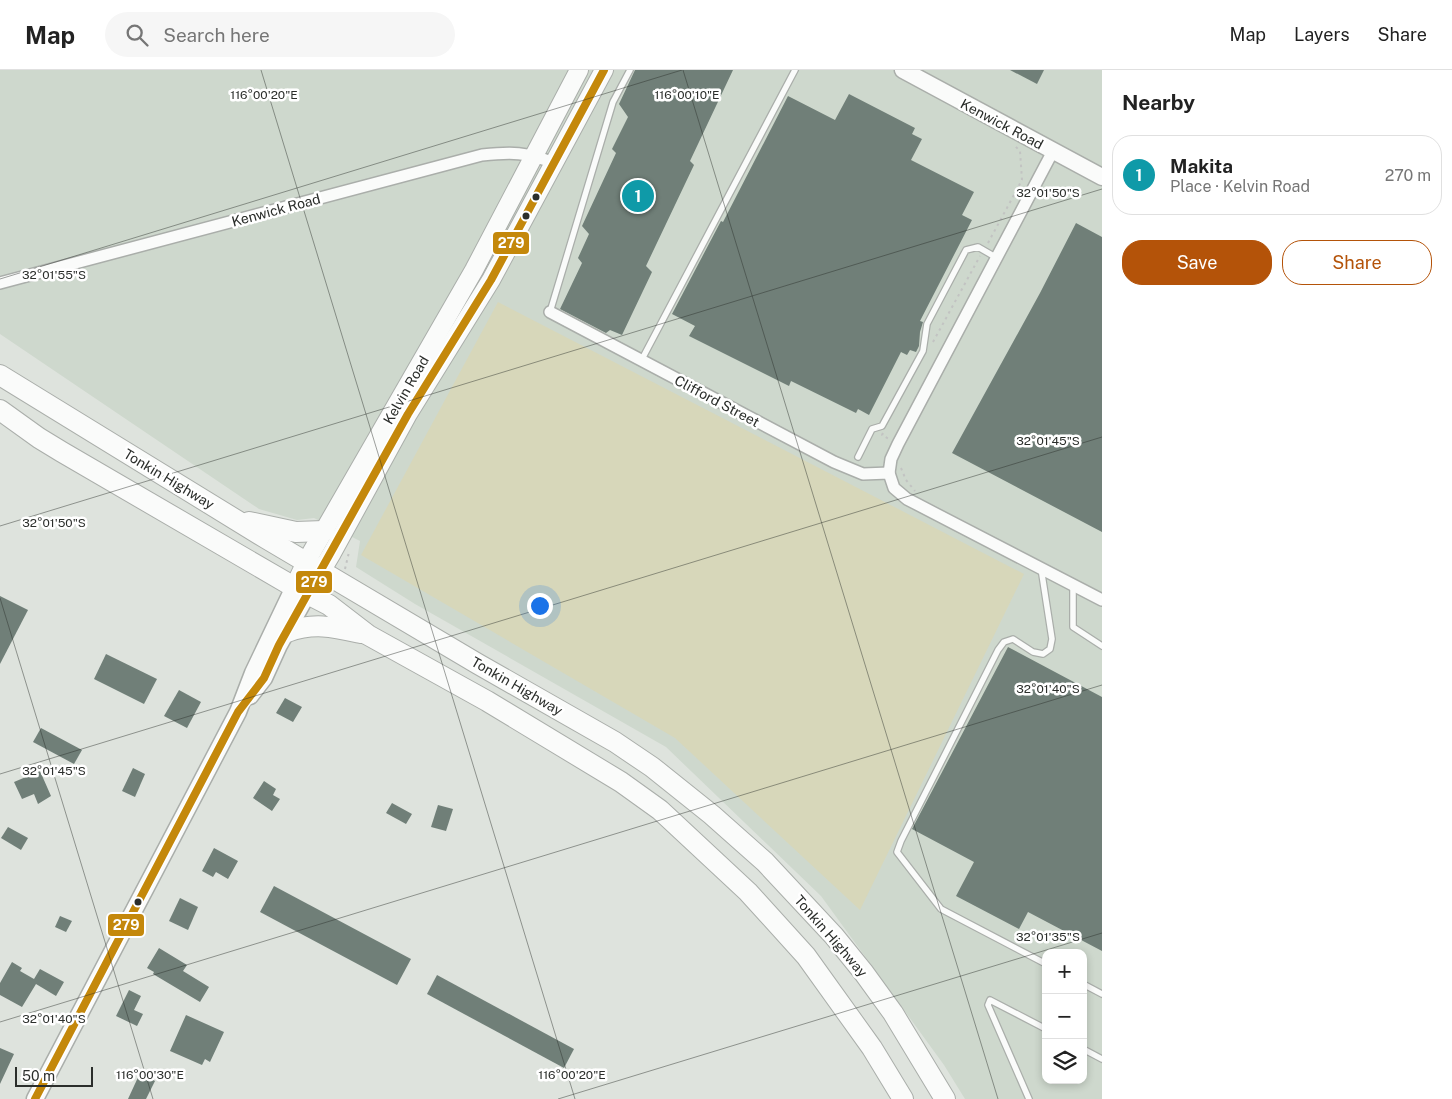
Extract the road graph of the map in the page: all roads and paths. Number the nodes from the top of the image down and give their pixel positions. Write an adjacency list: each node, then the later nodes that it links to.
1 (578, 70): 8 (main road, Kelvin Road)
2 (604, 70): 9 (main road, Kelvin Road)
3 (630, 70): 14 (lane)
4 (795, 70): 16 (lane)
5 (903, 70): 6 (main road, Kenwick Road)
6 (1010, 128): 7 (main road, Kenwick Road); 11 (path)
7 (1053, 151): 10 (main road, Kenwick Road); 12 (street)
8 (534, 155): 9 (street, Kenwick Road); 13 (street, Kenwick Road); 26 (main road, Kelvin Road)
9 (554, 163): 27 (main road, Kelvin Road)
10 (1102, 177)
11 (984, 250): 12 (lane); 15 (path); 21 (lane)
12 (997, 258): 20 (street)
13 (0, 283)
14 (550, 312): 16 (street, Clifford Street)
15 (933, 343)
16 (641, 361): 23 (street, Clifford Street)
17 (0, 375): 25 (highway, Tonkin Highway)
18 (0, 410): 30 (highway, Tonkin Highway)
19 (887, 427): 20 (path)
20 (898, 444): 23 (street)
21 (858, 457)
22 (902, 461): 24 (path)
23 (889, 473): 28 (street)
24 (915, 491)
25 (234, 519): 26 (highway); 27 (highway, Tonkin Highway)
26 (324, 531): 27 (main road, Kelvin Road)
27 (314, 566): 30 (main road, Kelvin Road); 44 (highway, Tonkin Highway)
28 (1041, 568): 29 (street); 36 (lane)
29 (1073, 584): 31 (street); 34 (lane)
30 (301, 590): 32 (main road, Kelvin Road); 33 (highway, Tonkin Highway); 35 (main road, Kelvin Road)
31 (1102, 600)
32 (287, 632): 33 (highway); 35 (main road, Kelvin Road)
33 (368, 634): 43 (highway, Tonkin Highway)
34 (1102, 646)
35 (238, 712): 42 (main road, Kelvin Road)
36 (1042, 962)
37 (1087, 986): 38 (lane)
38 (1102, 994)
39 (1042, 1027): 45 (lane)
40 (1087, 1051): 41 (lane)
41 (1102, 1059)
42 (35, 1099)
43 (902, 1099)
44 (945, 1099)
45 (1030, 1099)

